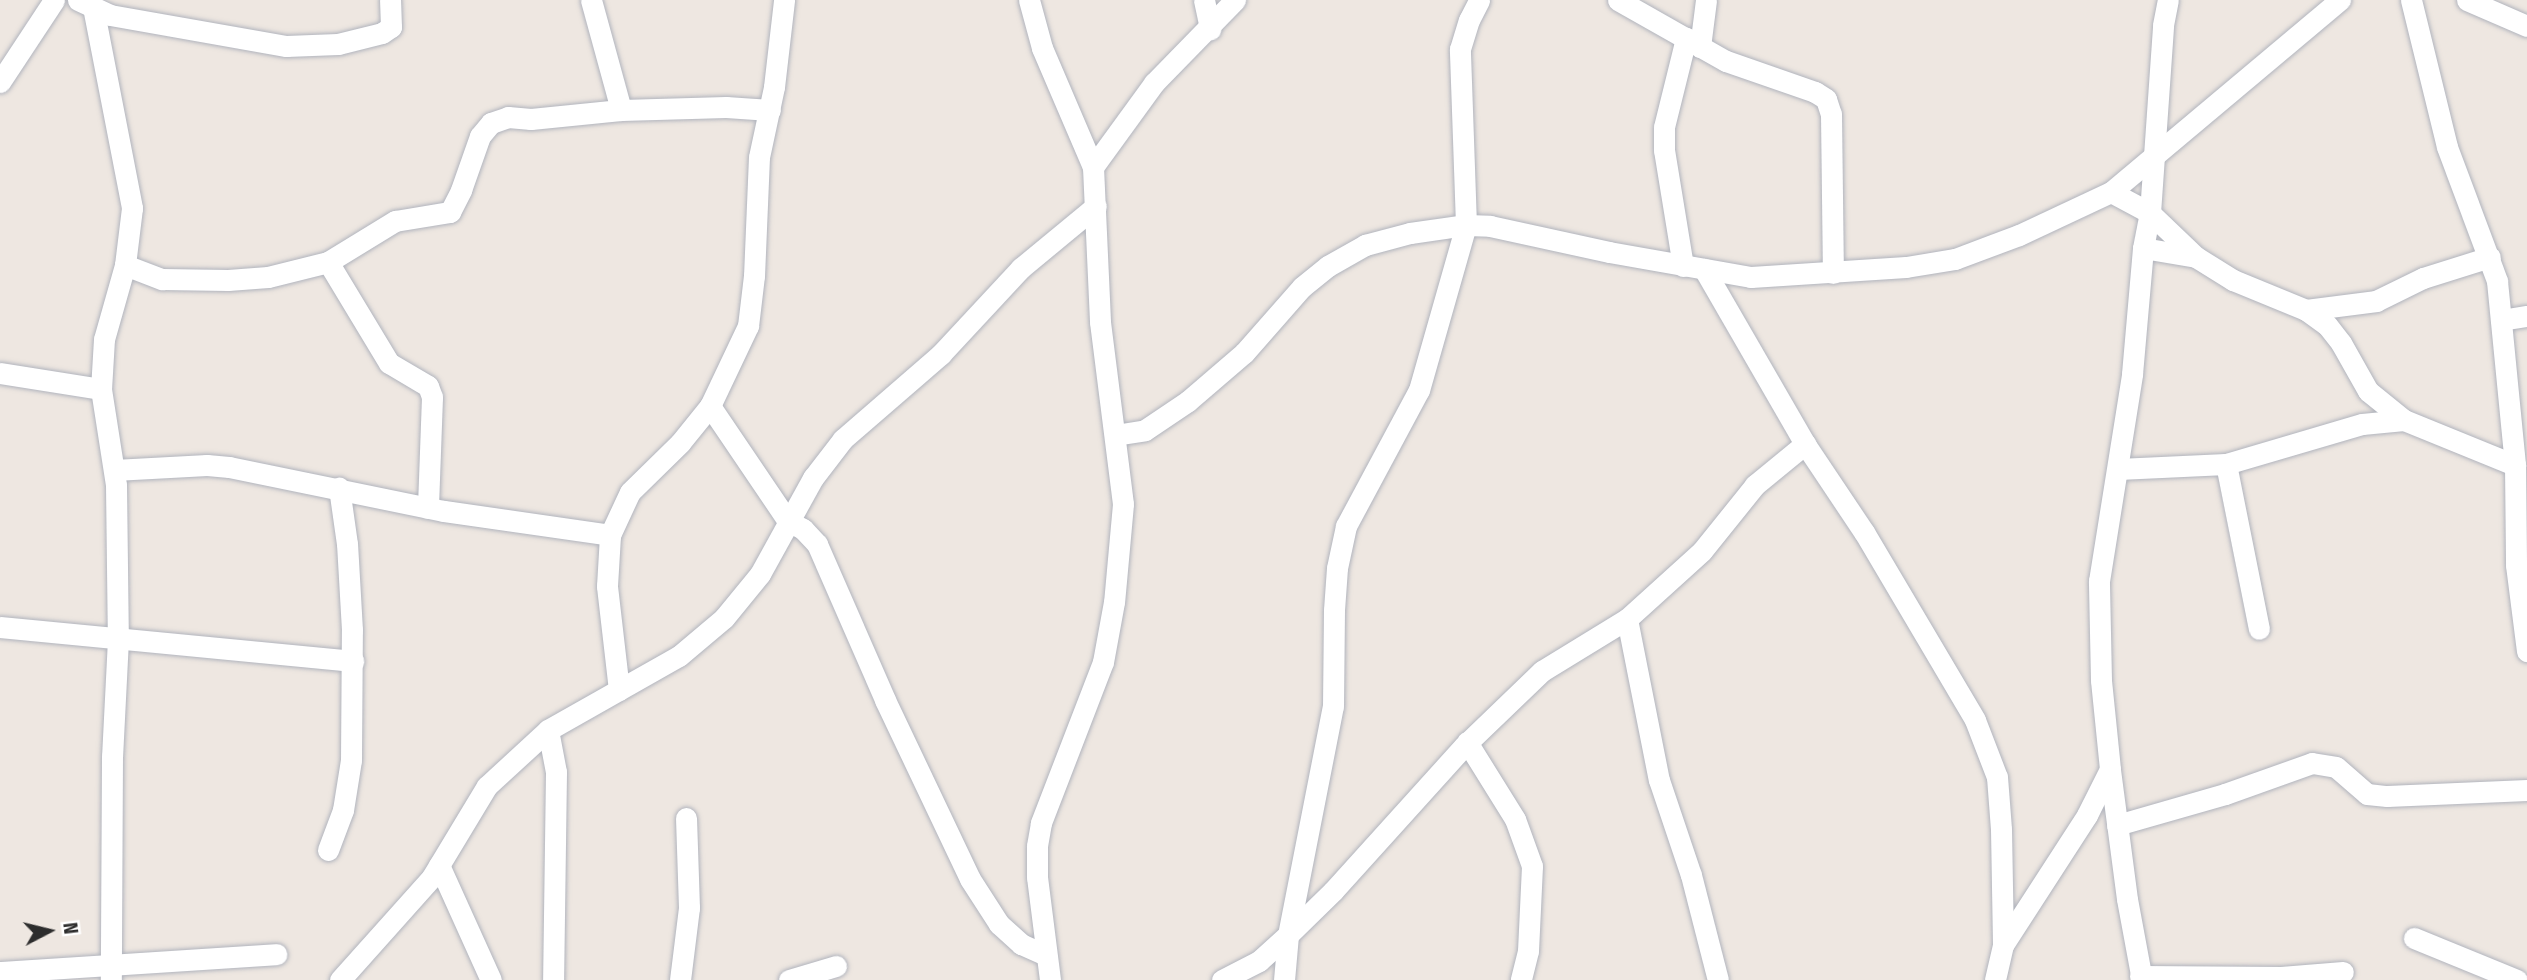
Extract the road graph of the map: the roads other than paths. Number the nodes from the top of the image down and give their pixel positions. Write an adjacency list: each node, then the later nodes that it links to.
1 (54, 0): 19 (street)
2 (390, 0): 15 (street)
3 (591, 0): 20 (street)
4 (784, 0): 21 (street)
5 (1029, 0): 23 (street)
6 (1204, 0): 17 (street)
7 (1235, 0): 17 (street)
8 (1479, 0): 27 (street)
9 (1618, 0): 18 (street)
10 (1706, 0): 18 (street)
11 (2168, 0): 22 (street)
12 (2340, 0): 22 (street)
13 (2411, 0): 30 (street)
14 (2467, 0): 16 (street)
15 (85, 4): 32 (street)
16 (2527, 26)
17 (1210, 29): 23 (street)
18 (1693, 43): 33 (street); 35 (street)
19 (0, 82)
20 (621, 110): 21 (street); 31 (street)
21 (770, 110): 41 (street)
22 (2155, 157): 24 (street); 26 (street)
23 (1093, 167): 25 (street)
24 (2111, 192): 26 (street); 35 (street)
25 (1096, 206): 43 (street); 52 (street)
26 (2150, 213): 28 (street); 29 (street)
27 (1466, 225): 33 (street); 43 (street); 73 (street)
28 (2143, 248): 29 (street); 47 (street)
29 (2196, 257): 36 (street)
30 (2490, 257): 36 (street); 38 (street)
31 (328, 261): 32 (street); 51 (street)
32 (125, 265): 40 (street)
33 (1683, 266): 34 (street)
34 (1704, 269): 35 (street); 44 (street)
35 (1833, 273)
36 (2306, 310): 42 (street)
37 (2527, 316): 38 (street)
38 (2501, 320): 46 (street)
39 (0, 373): 40 (street)
40 (101, 389): 48 (street)
41 (710, 406): 52 (street); 53 (street)
42 (2403, 420): 45 (street); 46 (street)
43 (1115, 435): 77 (street)
44 (1805, 444): 54 (street); 71 (street)
45 (2226, 464): 47 (street); 57 (street)
46 (2515, 464): 50 (street)
47 (2118, 469): 64 (street)
48 (114, 470): 49 (street); 58 (street)
49 (339, 488): 51 (street); 60 (street)
50 (2521, 495): 55 (street)
51 (428, 508): 53 (street)
52 (788, 521): 61 (street); 77 (street)
53 (610, 535): 61 (street)
54 (1627, 619): 63 (street); 92 (street)
55 (2525, 624): 59 (street)
56 (0, 627): 58 (street)
57 (2259, 629)
58 (118, 639): 60 (street); 81 (street)
59 (2527, 651)
60 (353, 661): 69 (street)
61 (619, 690): 62 (street)
62 (548, 730): 70 (street); 85 (street)
63 (1468, 742): 73 (street); 91 (street)
64 (2110, 769): 66 (street); 68 (street)
65 (2527, 790): 68 (street)
66 (2087, 815): 68 (street); 72 (street)
67 (686, 818): 86 (street)
68 (2116, 818): 83 (street)
69 (328, 850)
70 (439, 865): 82 (street); 84 (street)
71 (2004, 876): 72 (street); 75 (street)
72 (2038, 890): 75 (street)
73 (1288, 935): 89 (street); 90 (street)
74 (2414, 937): 94 (street)
75 (2003, 945): 93 (street)
76 (276, 954): 81 (street)
77 (1046, 955): 88 (street)
78 (836, 966): 87 (street)
79 (0, 972): 81 (street)
80 (2343, 972): 83 (street)
81 (112, 973)
82 (493, 977)
83 (2141, 978)
84 (340, 980)
85 (553, 980)
86 (681, 980)
87 (789, 980)
88 (1050, 980)
89 (1222, 980)
90 (1284, 980)
91 (1521, 980)
92 (1718, 980)
93 (1995, 980)
94 (2516, 980)

